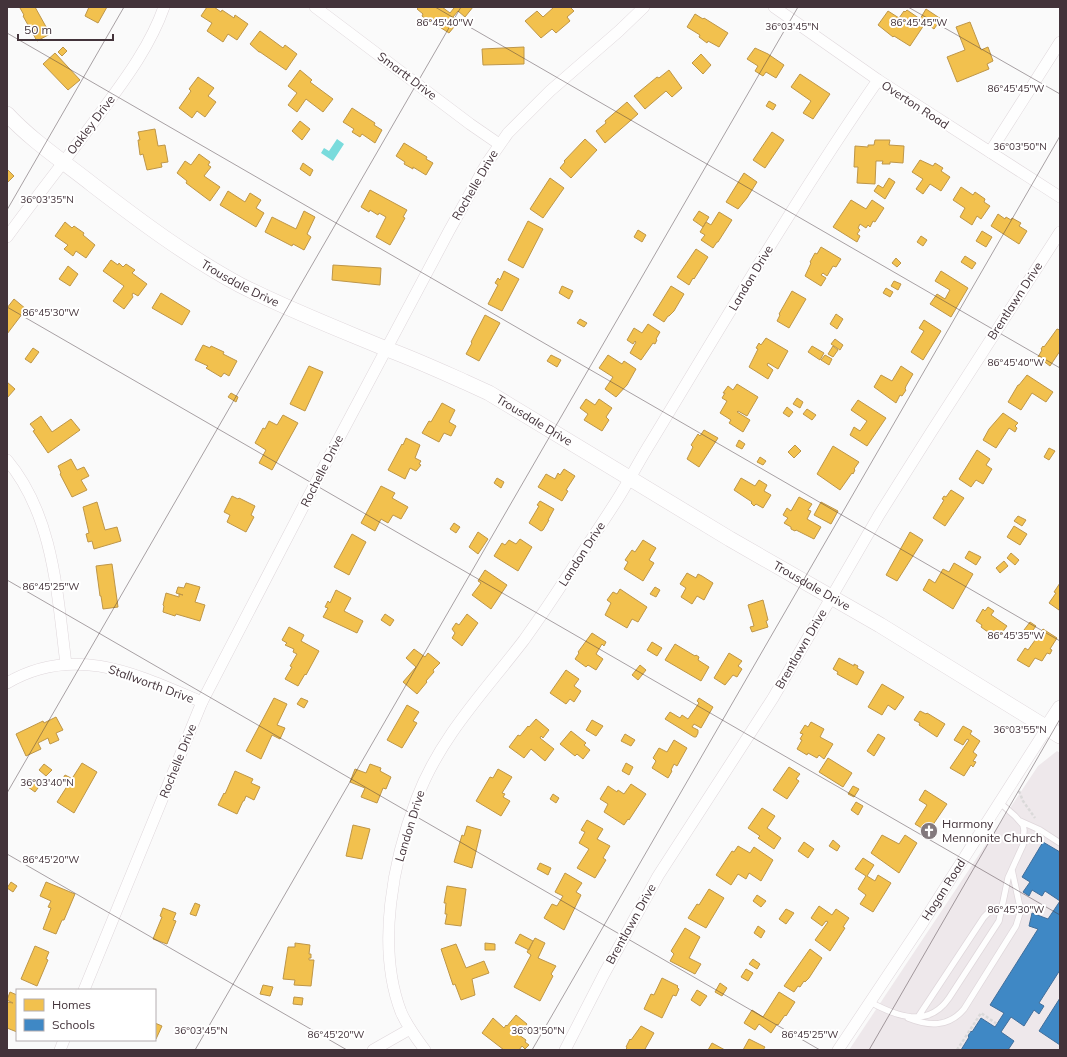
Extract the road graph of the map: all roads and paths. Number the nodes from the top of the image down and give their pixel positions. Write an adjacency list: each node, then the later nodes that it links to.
1 (164, 7): 10 (street, Oakley Drive)
2 (315, 7): 8 (street, Smartt Drive)
3 (644, 7): 8 (street, Rochelle Drive)
4 (774, 7): 6 (street, Overton Road)
5 (1060, 42): 9 (street)
6 (878, 80): 9 (street, Overton Road); 16 (street, Landon Drive)
7 (7, 114): 10 (street, Trousdale Drive)
8 (499, 144): 14 (street, Rochelle Drive)
9 (990, 152): 11 (street, Overton Road)
10 (63, 162): 13 (street, Oakley Drive); 14 (street, Trousdale Drive)
11 (1060, 197)
12 (1060, 232): 17 (street, Brentlawn Drive)
13 (7, 237)
14 (387, 348): 16 (street, Trousdale Drive); 20 (street, Rochelle Drive)
15 (7, 460): 18 (street)
16 (629, 479): 17 (street, Trousdale Drive); 35 (street, Landon Drive)
17 (832, 596): 22 (street, Trousdale Drive); 38 (street, Brentlawn Drive)
18 (66, 664): 19 (street, Stallworth Drive); 20 (street, Stallworth Drive)
19 (7, 683)
20 (202, 702): 30 (street, Rochelle Drive)
21 (1060, 708): 22 (street, Hogan Road)
22 (1054, 732): 24 (street, Hogan Road)
23 (1018, 789): 25 (path)
24 (999, 802): 26 (lane); 31 (street, Hogan Road)
25 (1036, 819)
26 (1020, 821): 27 (lane); 28 (lane)
27 (1060, 843)
28 (1012, 870): 29 (lane); 32 (lane)
29 (1002, 908): 33 (lane); 33 (lane)
30 (84, 989)
31 (870, 1002): 32 (lane); 39 (street, Hogan Road)
32 (896, 1014): 33 (lane)
33 (918, 1017)
34 (997, 1024): 40 (path)
35 (410, 1029): 36 (street); 37 (street, Landon Drive)
36 (373, 1050)
37 (425, 1050)
38 (565, 1050)
39 (838, 1050)
40 (957, 1050)

